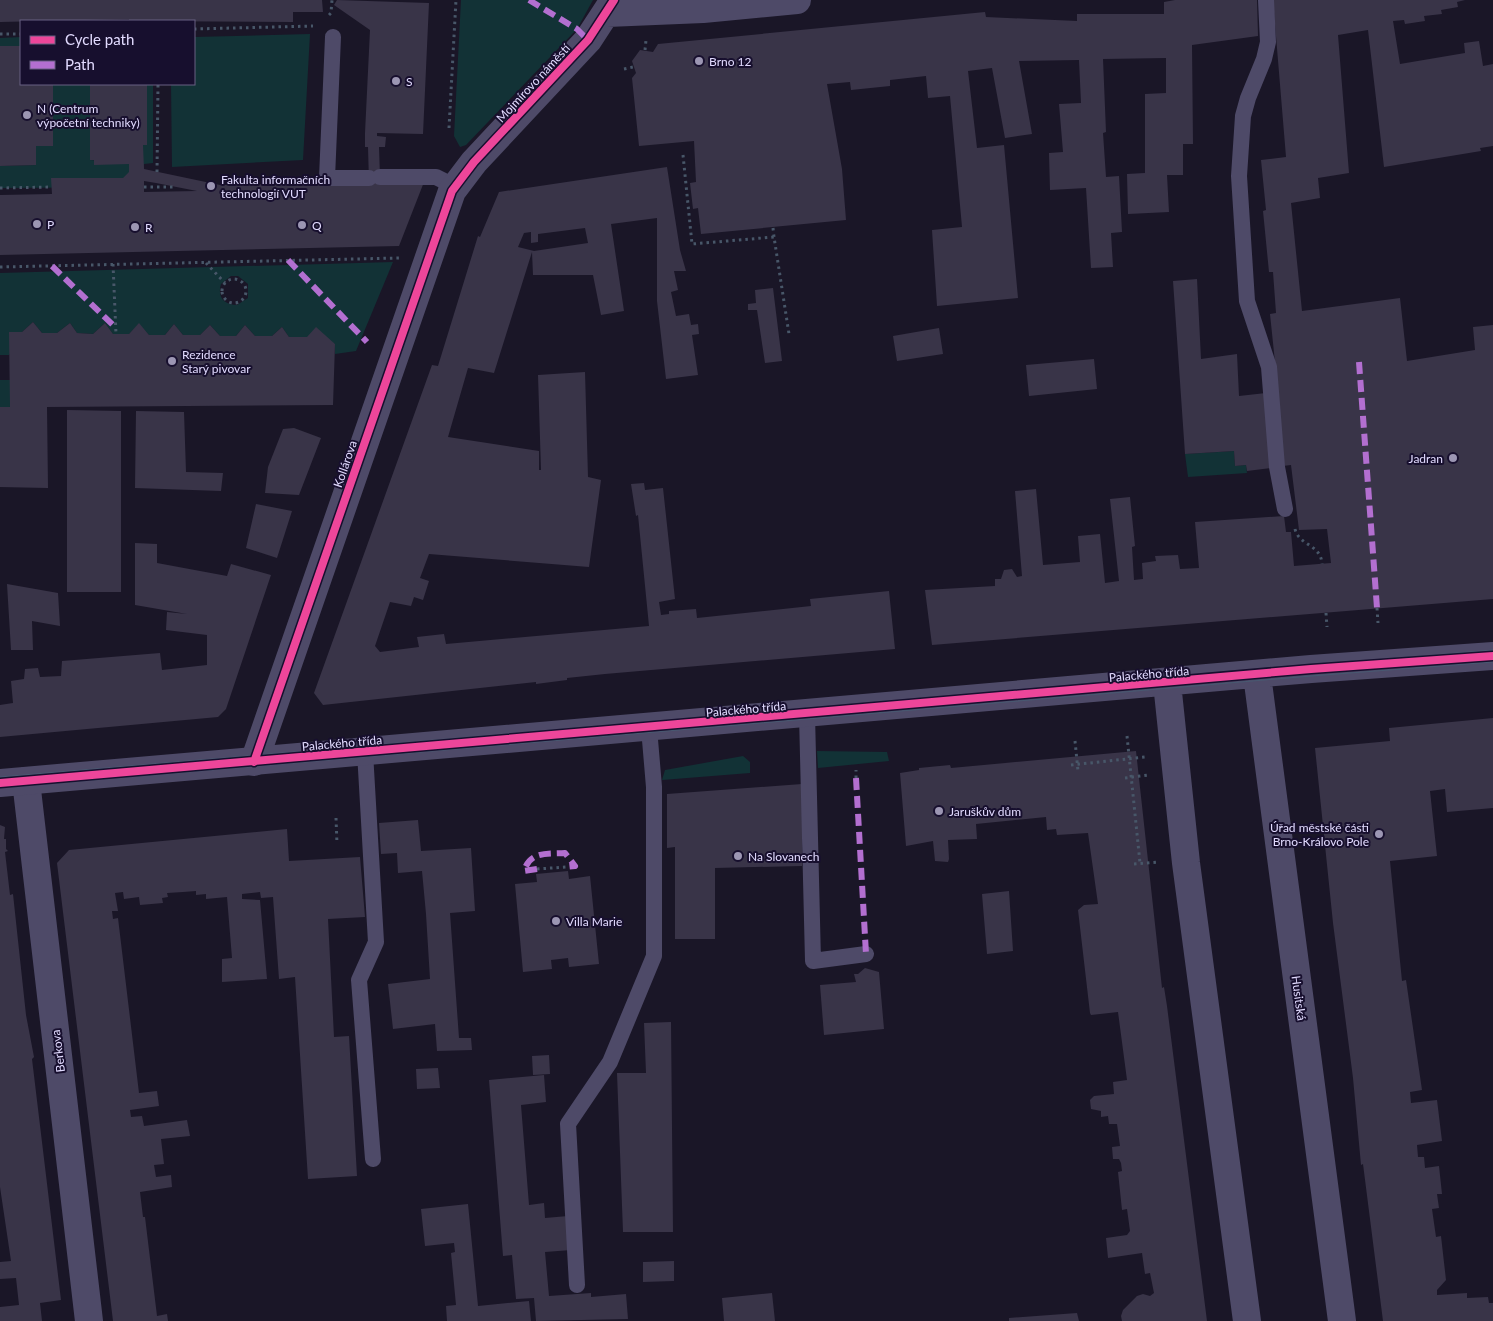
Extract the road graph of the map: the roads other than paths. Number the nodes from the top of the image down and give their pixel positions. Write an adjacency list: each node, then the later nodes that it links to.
1 (797, 0): 3 (street, Mojmírovo náměstí)
2 (1266, 0): 6 (lane)
3 (610, 7): 5 (street, Mojmírovo náměstí)
4 (334, 38): 5 (lane)
5 (459, 182): 13 (street, Kollárova)
6 (1285, 509)
7 (1493, 656): 8 (street, Palackého třída)
8 (1257, 675): 9 (street, Palackého třída); 20 (street, Husitská)
9 (1167, 683): 10 (street, Palackého třída); 19 (street)
10 (807, 715): 11 (street, Palackého třída); 15 (lane)
11 (650, 728): 12 (street, Palackého třída); 17 (lane)
12 (365, 752): 13 (street, Palackého třída); 16 (lane)
13 (254, 762): 14 (street, Palackého třída)
14 (13, 782): 18 (street, Berkova)
15 (866, 954)
16 (373, 1159)
17 (577, 1285)
18 (89, 1321)
19 (1247, 1321)
20 (1342, 1321)

